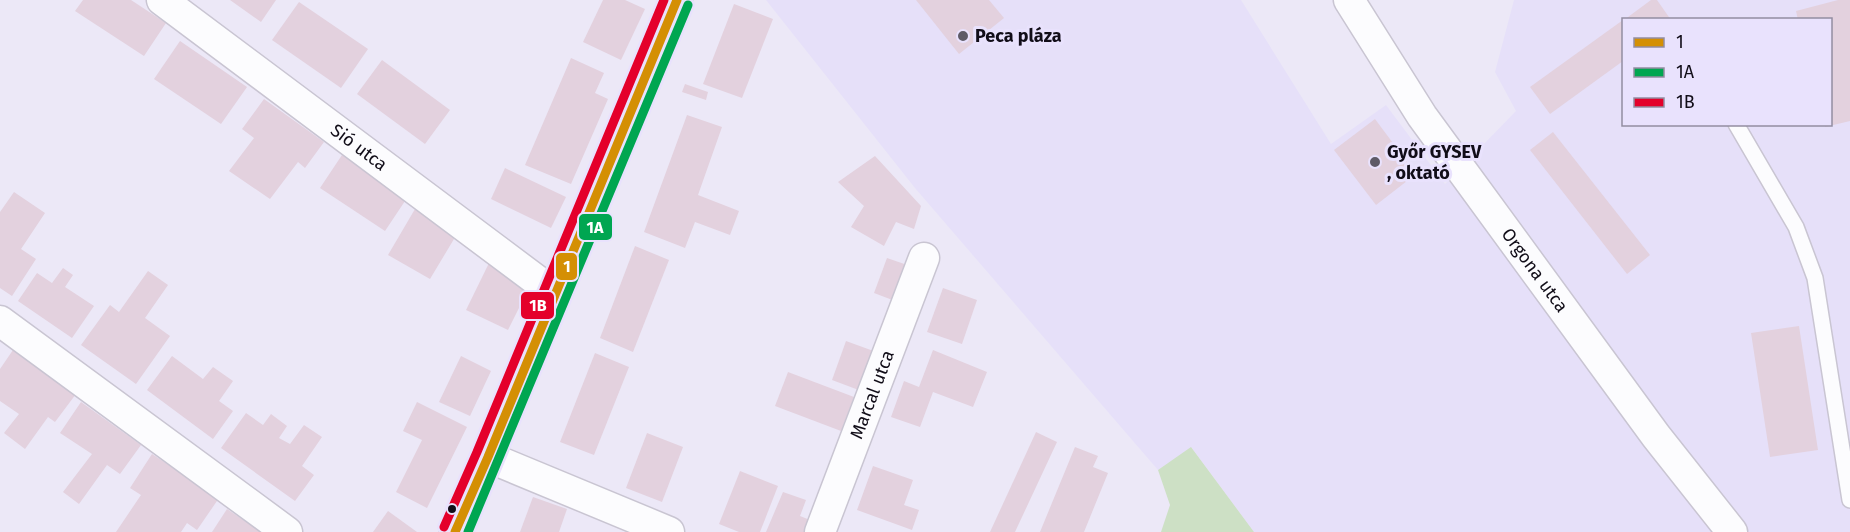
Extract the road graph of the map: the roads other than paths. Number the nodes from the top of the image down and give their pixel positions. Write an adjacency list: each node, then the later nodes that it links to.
1 (162, 0): 6 (street, Sió utca)
2 (677, 0): 6 (street)
3 (1349, 0): 14 (street, Orgona utca)
4 (1737, 126): 9 (lane)
5 (924, 258): 13 (street, Marcal utca)
6 (555, 294): 8 (street)
7 (0, 321): 10 (street)
8 (488, 458): 11 (street); 12 (street)
9 (1850, 500)
10 (287, 532)
11 (455, 532)
12 (669, 532)
13 (820, 532)
14 (1732, 532)

